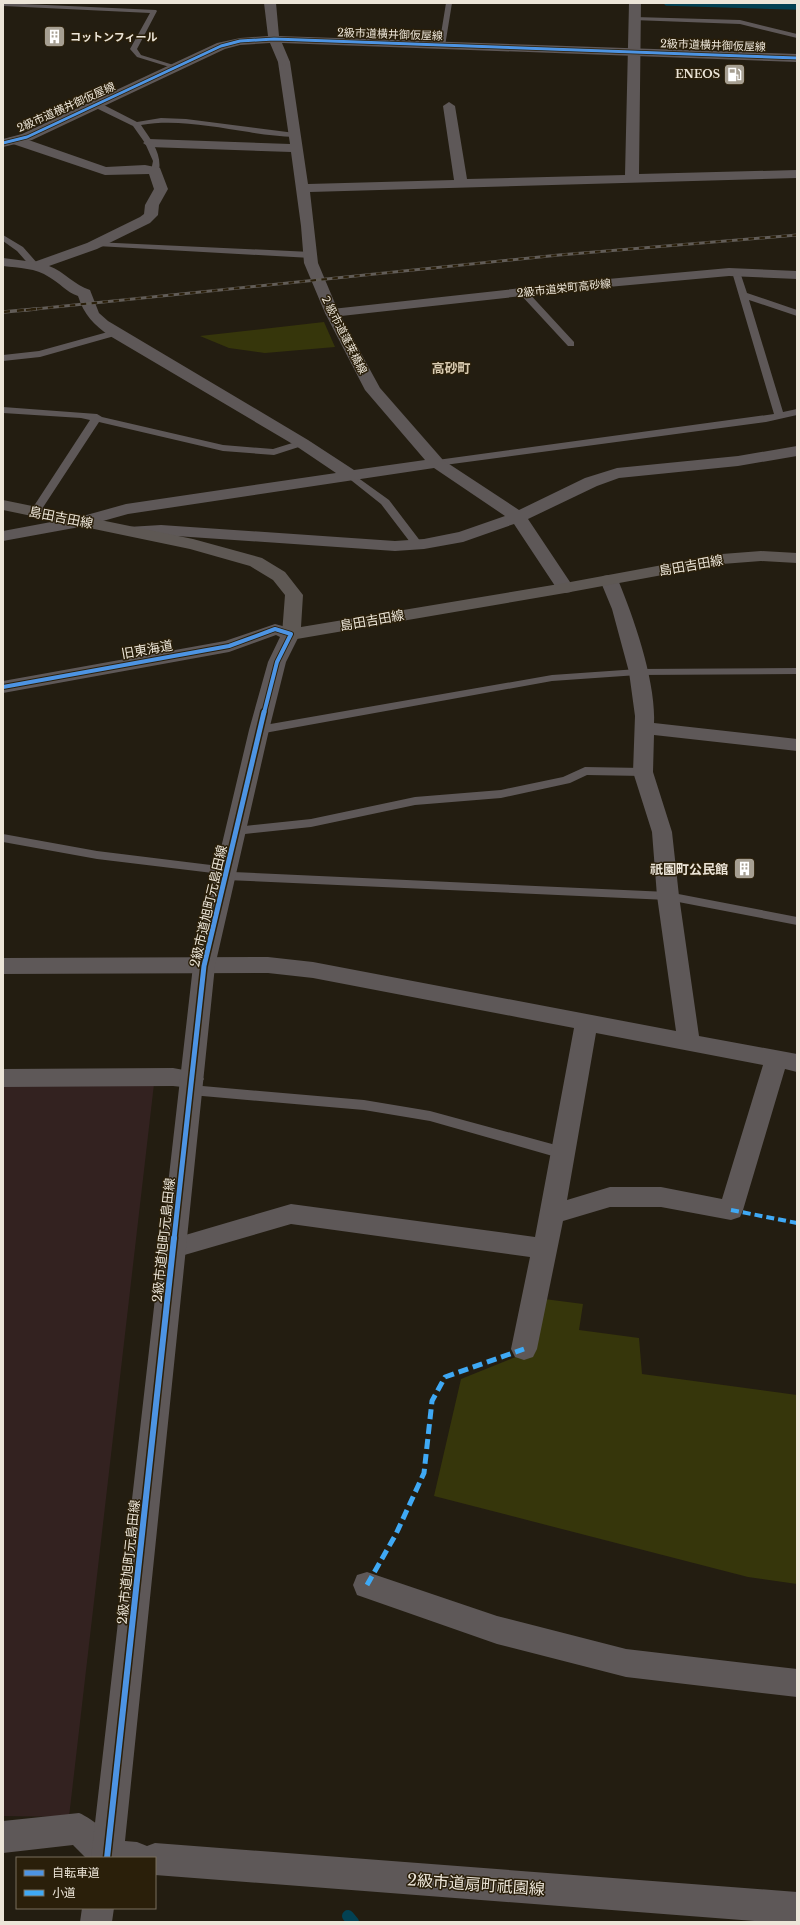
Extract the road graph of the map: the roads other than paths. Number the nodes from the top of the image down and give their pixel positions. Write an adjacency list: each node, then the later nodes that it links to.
1 (270, 3): 7 (street, ２級市道蓬莱橋線)
2 (449, 3): 8 (lane)
3 (635, 3): 5 (street)
4 (3, 4): 11 (lane)
5 (635, 19): 6 (lane); 9 (street)
6 (797, 36)
7 (274, 39): 8 (street, 2級市道横井御仮屋線); 11 (street, 2級市道横井御仮屋線); 16 (street, ２級市道蓬莱橋線)
8 (442, 46): 9 (street, 2級市道横井御仮屋線)
9 (634, 53): 10 (street, 2級市道横井御仮屋線); 20 (street)
10 (797, 58)
11 (176, 67): 12 (street, 2級市道横井御仮屋線)
12 (96, 105): 14 (lane); 15 (street, 2級市道横井御仮屋線)
13 (449, 106): 21 (street)
14 (136, 124): 16 (lane); 17 (lane)
15 (9, 141): 18 (street)
16 (296, 142): 17 (street); 22 (street, ２級市道蓬莱橋線)
17 (149, 143): 18 (lane)
18 (155, 171): 24 (street)
19 (797, 174): 20 (street)
20 (632, 179): 21 (street)
21 (461, 184): 22 (street)
22 (302, 188): 25 (street, ２級市道蓬莱橋線)
23 (3, 237): 27 (lane)
24 (97, 244): 25 (lane); 27 (street)
25 (311, 255): 32 (street, ２級市道蓬莱橋線)
26 (3, 262): 27 (street)
27 (35, 266): 34 (street)
28 (736, 272): 29 (street, 2級市道栄町高砂線); 30 (street, 2級市道栄町高砂線); 31 (lane)
29 (797, 275)
30 (522, 292): 32 (street, 2級市道栄町高砂線); 35 (lane)
31 (743, 295): 33 (lane); 39 (lane)
32 (332, 313): 43 (street, ２級市道蓬莱橋線)
33 (797, 313)
34 (115, 333): 36 (lane); 41 (street)
35 (571, 344)
36 (3, 358)
37 (3, 410): 40 (lane)
38 (797, 412): 39 (lane)
39 (779, 416): 43 (lane)
40 (97, 418): 41 (lane); 46 (lane)
41 (302, 443): 44 (street)
42 (797, 451): 47 (street)
43 (437, 463): 44 (street); 47 (street, ２級市道蓬莱橋線)
44 (350, 475): 48 (street); 51 (lane)
45 (3, 505): 46 (main road, 島田吉田線)
46 (35, 512): 48 (main road, 島田吉田線)
47 (518, 517): 51 (street); 54 (street, ２級市道蓬莱橋線)
48 (84, 521): 49 (main road, 島田吉田線); 50 (street)
49 (134, 531): 51 (street); 55 (main road, 島田吉田線)
50 (3, 536)
51 (417, 544)
52 (797, 558): 53 (main road, 島田吉田線)
53 (609, 580): 54 (main road, 島田吉田線); 57 (street)
54 (565, 588): 55 (main road, 島田吉田線)
55 (291, 634): 58 (street, 旧東海道); 60 (street, 2級市道旭町元島田線)
56 (797, 671): 57 (lane)
57 (638, 672): 59 (street); 60 (lane)
58 (3, 687)
59 (645, 728): 61 (street); 62 (street)
60 (259, 730): 63 (street, 2級市道旭町元島田線)
61 (797, 745)
62 (643, 772): 63 (lane); 66 (street)
63 (236, 831): 65 (street, 2級市道旭町元島田線)
64 (3, 838): 65 (lane)
65 (226, 873): 66 (lane); 69 (street, 2級市道旭町元島田線)
66 (668, 896): 67 (lane); 71 (street)
67 (797, 921)
68 (3, 966): 69 (street)
69 (204, 966): 70 (street); 74 (street, 2級市道旭町元島田線)
70 (586, 1023): 71 (street); 75 (street)
71 (689, 1043): 72 (street)
72 (787, 1061): 76 (street)
73 (3, 1078): 74 (street)
74 (192, 1084): 75 (lane); 77 (street, 2級市道旭町元島田線)
75 (563, 1153): 76 (street)
76 (552, 1214): 78 (street)
77 (174, 1248): 78 (street); 83 (street, 2級市道旭町元島田線)
78 (545, 1249): 79 (street)
79 (524, 1349)
80 (367, 1585): 81 (street)
81 (797, 1683)
82 (3, 1836): 83 (street)
83 (117, 1857)
84 (156, 1859): 85 (street, 2級市道扇町祇園線)
85 (797, 1908)
86 (98, 1909): 87 (street)
87 (96, 1922)

